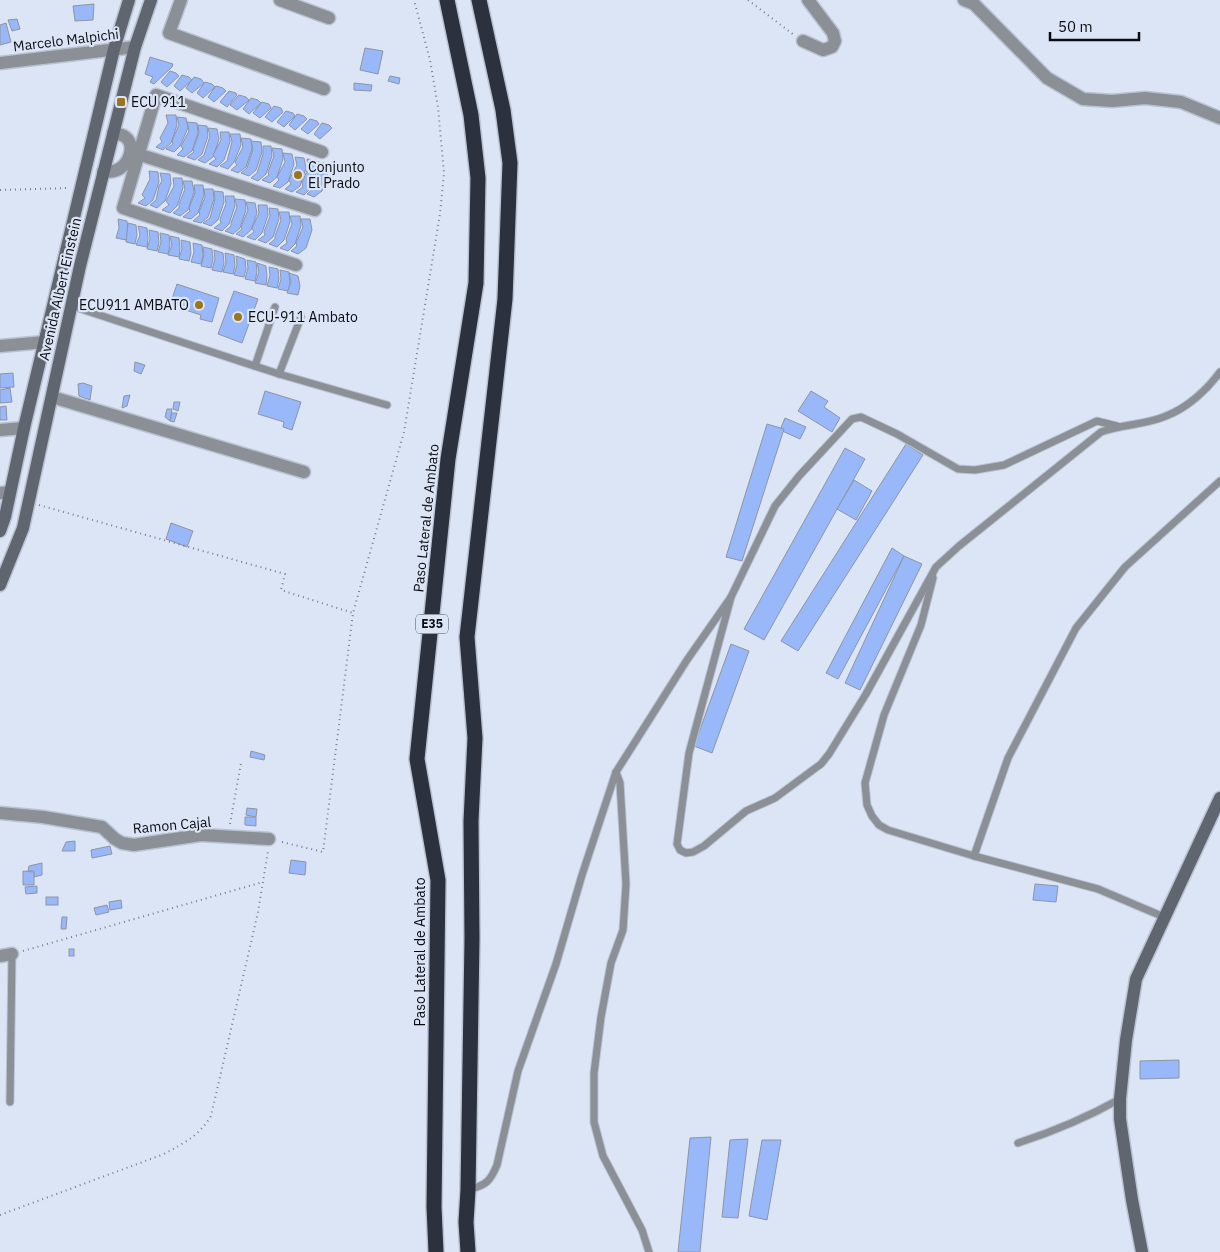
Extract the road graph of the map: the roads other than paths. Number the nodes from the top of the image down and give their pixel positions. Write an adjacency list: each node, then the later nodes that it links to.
1 (129, 0): 12 (street, Avenida Albert Einstein)
2 (151, 0): 11 (street, Avenida Albert Einstein)
3 (180, 0): 14 (street)
4 (280, 0): 9 (street)
5 (447, 0): 54 (highway, Paso Lateral de Ambato / E35)
6 (479, 0): 53 (highway, E35)
7 (808, 0): 10 (street)
8 (964, 0): 15 (street)
9 (329, 18)
10 (803, 41)
11 (135, 47): 12 (street, Marcelo Malpichi); 16 (street, Avenida Albert Einstein)
12 (114, 49): 13 (street, Marcelo Malpichi); 22 (street, Avenida Albert Einstein)
13 (0, 63)
14 (324, 89)
15 (1220, 118)
16 (113, 133): 17 (street); 19 (street, Avenida Albert Einstein)
17 (135, 152): 18 (street); 19 (street); 20 (street); 21 (street)
18 (322, 152)
19 (103, 172): 23 (street, Avenida Albert Einstein)
20 (316, 210)
21 (296, 265)
22 (55, 300): 23 (street); 26 (street, Avenida Albert Einstein)
23 (72, 304): 28 (lane); 31 (street, Avenida Albert Einstein)
24 (275, 307): 28 (lane)
25 (301, 317): 30 (lane)
26 (45, 342): 27 (street); 34 (street, Avenida Albert Einstein)
27 (0, 346)
28 (255, 366): 30 (lane)
29 (1220, 372): 33 (lane)
30 (279, 374): 32 (lane)
31 (52, 397): 36 (street); 41 (street, Avenida Albert Einstein)
32 (386, 406)
33 (1117, 426): 40 (lane); 42 (lane)
34 (24, 428): 35 (street); 38 (street, Avenida Albert Einstein)
35 (0, 430)
36 (304, 472)
37 (1220, 481): 47 (lane)
38 (5, 492): 39 (street, Avenida Albert Einstein)
39 (0, 531)
40 (936, 567): 42 (lane); 47 (lane)
41 (0, 585)
42 (731, 597): 43 (lane)
43 (616, 772): 53 (lane); 56 (lane)
44 (1220, 798): 48 (street)
45 (0, 813): 46 (street, Ramon Cajal)
46 (269, 839)
47 (974, 856): 48 (lane)
48 (1164, 917): 50 (street)
49 (6, 955): 51 (lane)
50 (1120, 1099): 52 (lane); 57 (street)
51 (10, 1102)
52 (1018, 1143)
53 (468, 1190): 55 (highway, E35)
54 (436, 1252)
55 (468, 1252)
56 (649, 1252)
57 (1142, 1252)

